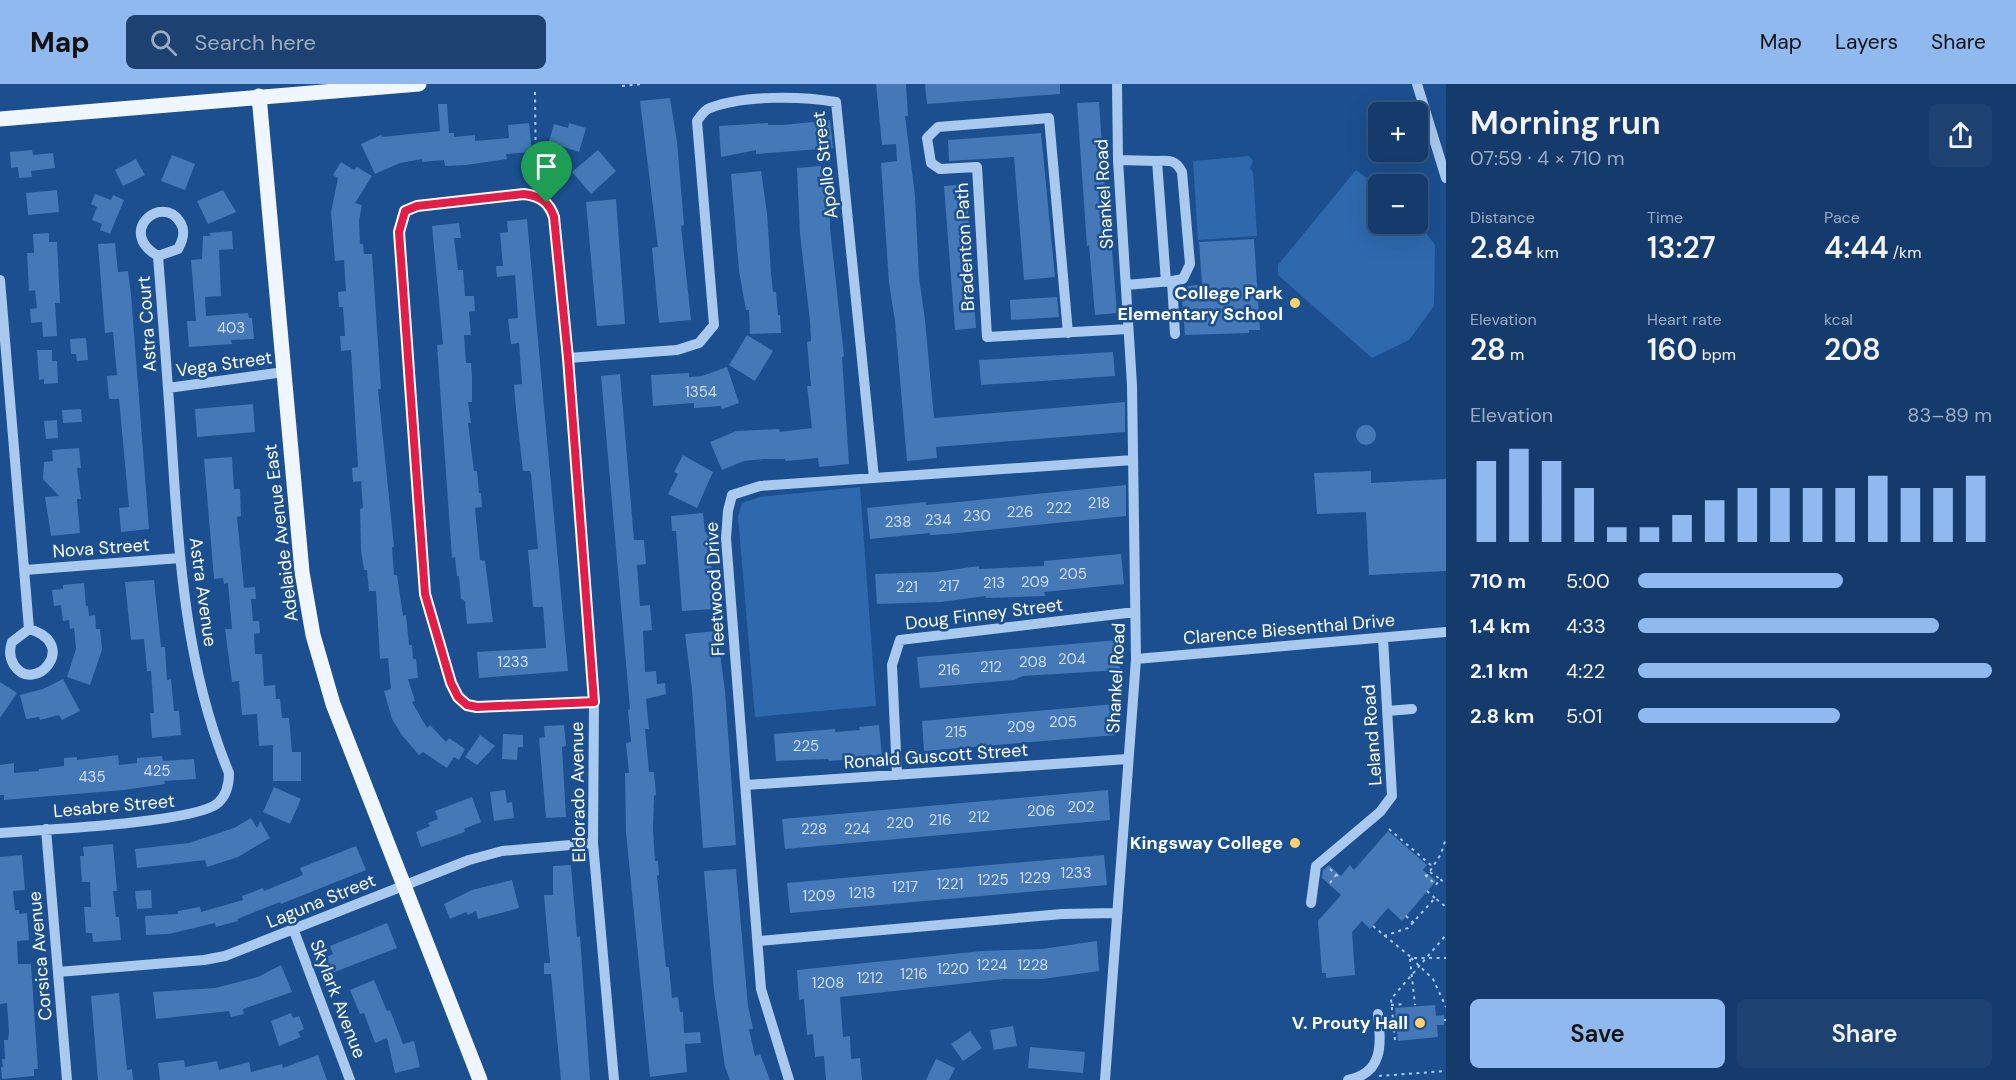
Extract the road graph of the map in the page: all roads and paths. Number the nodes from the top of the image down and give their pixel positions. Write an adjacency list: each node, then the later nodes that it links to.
1 (419, 84): 5 (main road)
2 (643, 84): 6 (path)
3 (1117, 84): 10 (street, Shankel Road)
4 (1416, 84): 12 (street)
5 (372, 86): 8 (main road)
6 (622, 86)
7 (535, 92): 13 (path)
8 (259, 96): 9 (main road); 22 (main road, Adelaide Avenue East)
9 (0, 119)
10 (1118, 160): 11 (street); 17 (street, Shankel Road)
11 (1157, 161): 16 (street); 16 (street)
12 (1446, 178)
13 (536, 196): 21 (street, Eldorado Avenue); 33 (street)
14 (158, 256): 14 (street, Astra Court); 23 (street, Astra Court)
15 (0, 280): 27 (street)
16 (1169, 281): 17 (street); 20 (street)
17 (1126, 285): 18 (street, Shankel Road)
18 (1128, 329): 19 (street, Bradenton Path); 24 (street, Shankel Road)
19 (1068, 333): 19 (street, Bradenton Path)
20 (1175, 334)
21 (568, 358): 25 (street, Apollo Street); 33 (street, Eldorado Avenue)
22 (284, 372): 23 (street, Vega Street); 51 (main road, Adelaide Avenue East)
23 (168, 388): 26 (street, Astra Avenue)
24 (1133, 460): 25 (street, Fleetwood Drive); 28 (street, Shankel Road)
25 (874, 478): 38 (street, Fleetwood Drive)
26 (180, 558): 27 (street, Nova Street); 39 (street, Astra Avenue)
27 (25, 570): 29 (street)
28 (1135, 612): 32 (street, Shankel Road); 37 (street, Doug Finney Street)
29 (29, 629): 29 (street)
30 (1446, 632): 31 (street, Clarence Biesenthal Drive)
31 (1383, 638): 32 (street, Clarence Biesenthal Drive); 35 (street, Leland Road)
32 (1136, 659): 36 (street, Shankel Road)
33 (594, 702): 44 (street, Eldorado Avenue)
34 (1412, 709): 35 (street)
35 (1387, 711): 54 (street, Leland Road)
36 (1128, 759): 37 (street, Ronald Guscott Street); 56 (street, Shankel Road)
37 (897, 775): 38 (street, Ronald Guscott Street)
38 (746, 785): 63 (street, Fleetwood Drive)
39 (225, 795): 40 (street, Lesabre Street)
40 (46, 829): 42 (street, Lesabre Street); 68 (street, Corsica Avenue)
41 (1389, 829): 45 (path)
42 (0, 833)
43 (1446, 838): 45 (path)
44 (593, 843): 51 (street, Laguna Street); 81 (street, Eldorado Avenue)
45 (1434, 867): 47 (path)
46 (1330, 869): 49 (path)
47 (1430, 872): 48 (path); 48 (path)
48 (1440, 879): 50 (path)
49 (1330, 882)
50 (1446, 884)
51 (404, 885): 60 (street, Laguna Street); 80 (main road, Adelaide Avenue East)
52 (1427, 891): 53 (path)
53 (1435, 897): 55 (path); 58 (path)
54 (1311, 903)
55 (1446, 907)
56 (1117, 913): 63 (street); 83 (street)
57 (1406, 916): 58 (path)
58 (1414, 923): 62 (path)
59 (1372, 926): 62 (path)
60 (294, 931): 68 (street, Laguna Street); 79 (street, Skylark Avenue)
61 (1446, 935): 65 (path)
62 (1384, 936): 64 (path)
63 (758, 942): 82 (street, Fleetwood Drive)
64 (1409, 956): 65 (path); 67 (path); 69 (path)
65 (1426, 958): 66 (path); 67 (path)
66 (1446, 958)
67 (1419, 966): 69 (path); 73 (path)
68 (58, 972): 78 (street, Corsica Avenue)
69 (1412, 975): 71 (path); 72 (path)
70 (1405, 1004): 71 (path)
71 (1391, 1005): 75 (path)
72 (1415, 1005)
73 (1446, 1006)
74 (1378, 1014): 77 (street)
75 (1395, 1040)
76 (1446, 1071): 77 (path)
77 (1361, 1077): 84 (street)
78 (67, 1080)
79 (350, 1080)
80 (480, 1080)
81 (614, 1080)
82 (789, 1080)
83 (1105, 1080)
84 (1348, 1080)

